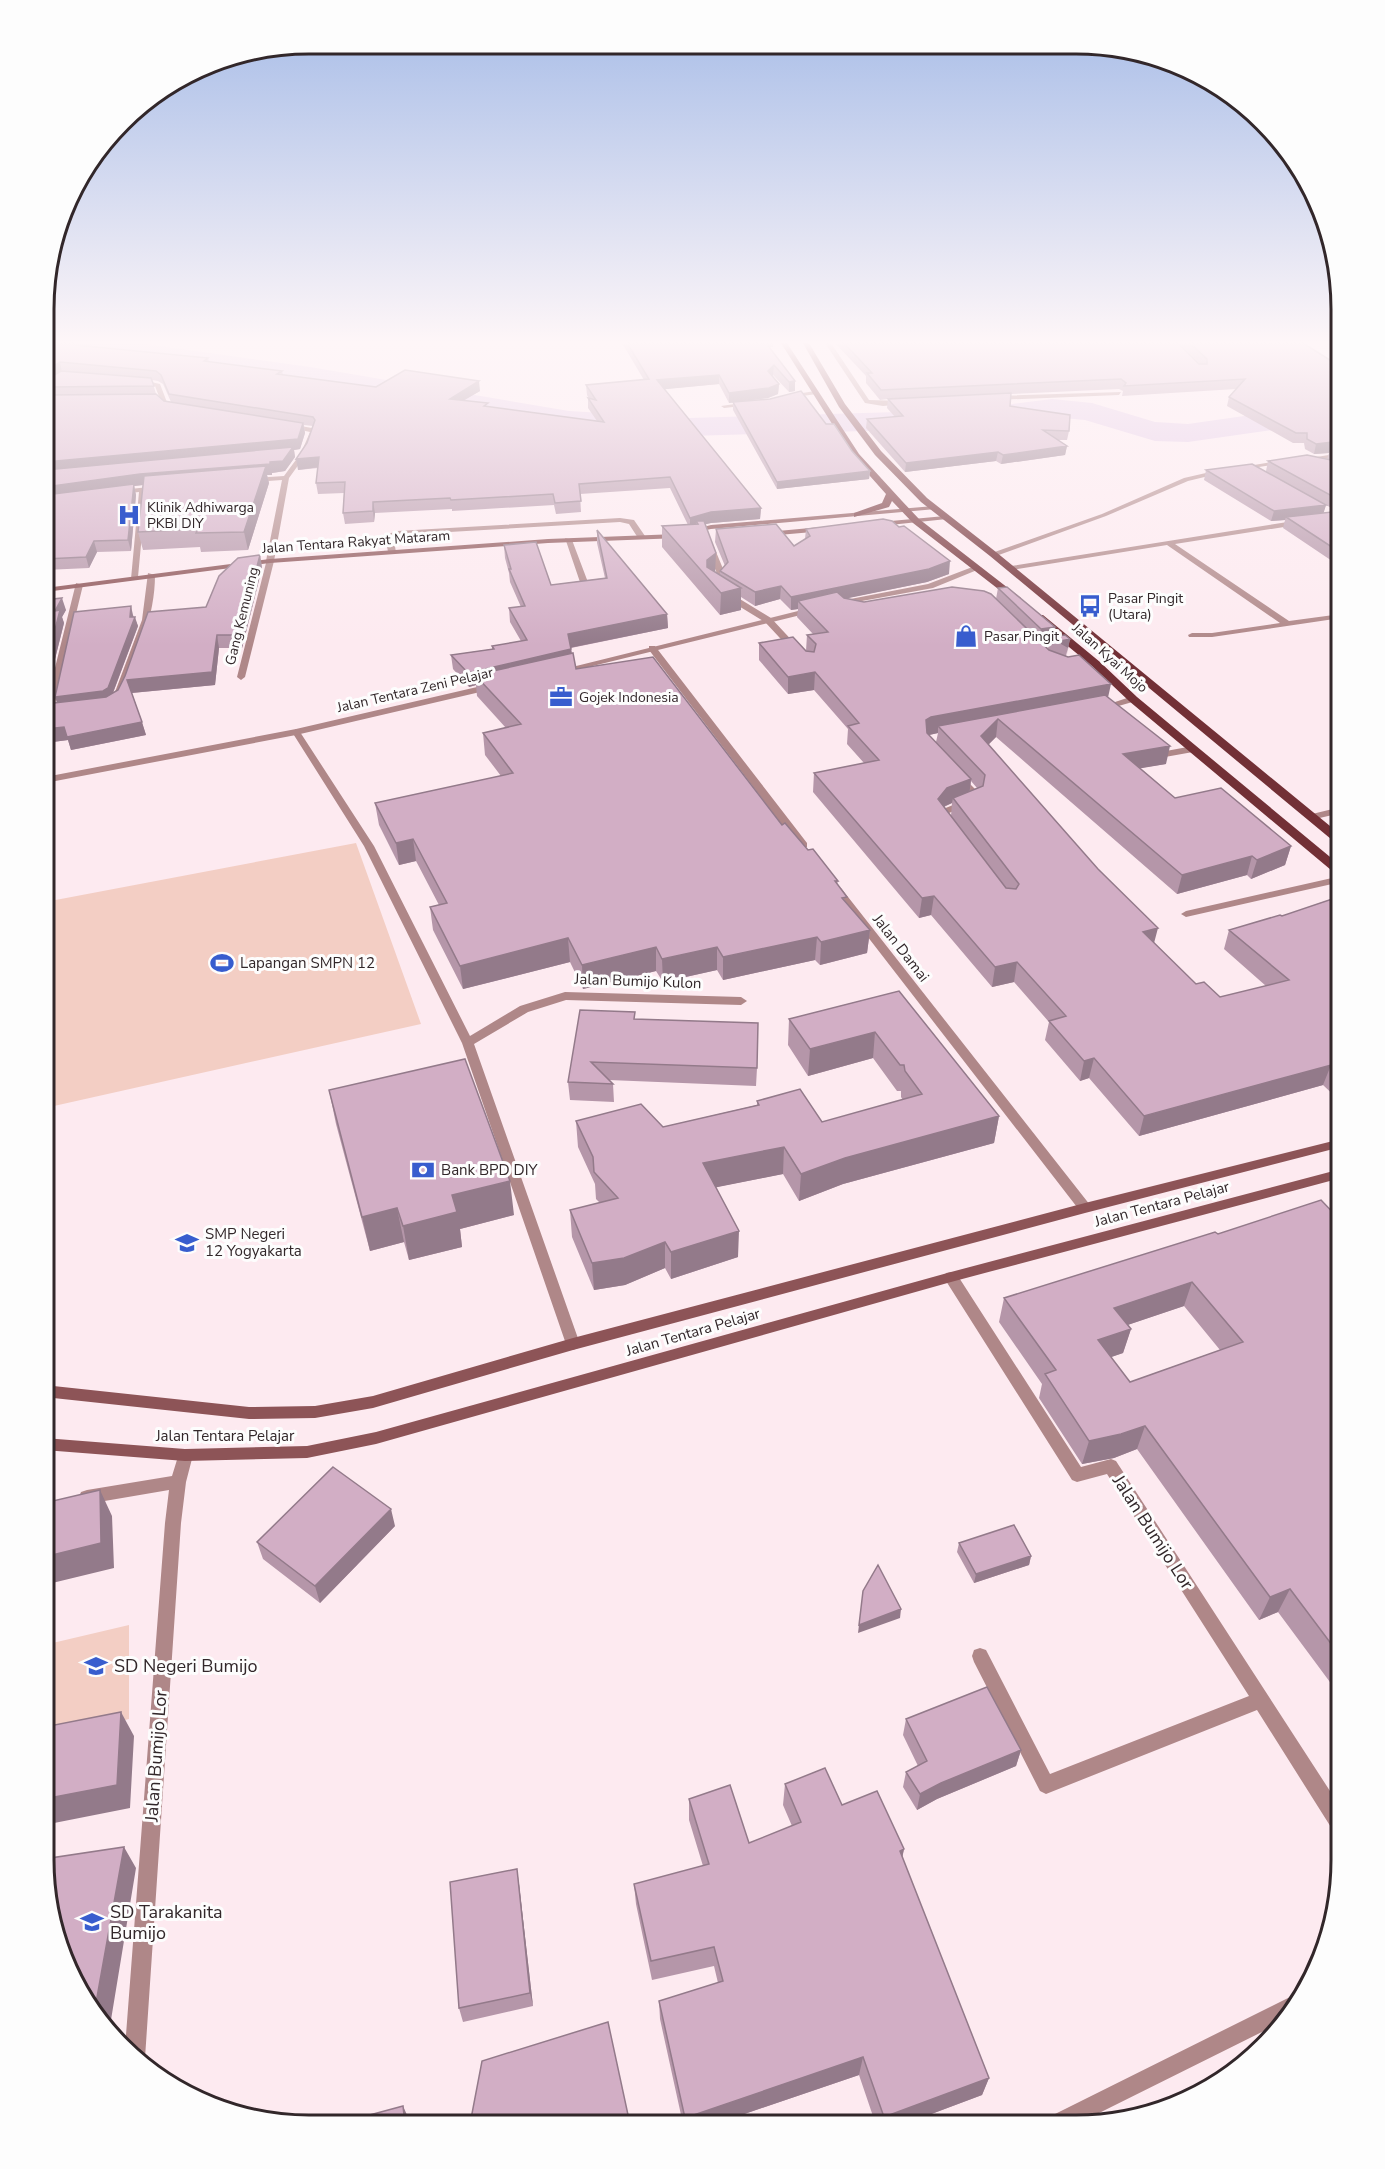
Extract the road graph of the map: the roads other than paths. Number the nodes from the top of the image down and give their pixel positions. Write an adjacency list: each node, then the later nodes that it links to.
1 (308, 444): 4 (street)
2 (849, 444): 14 (main road, Jalan Kyai Mojo)
3 (871, 444): 15 (main road, Jalan Kyai Mojo)
4 (304, 453): 5 (street); 9 (street)
5 (293, 454)
6 (1331, 455): 7 (street)
7 (1247, 466): 8 (street); 31 (street)
8 (1257, 472)
9 (286, 478): 10 (street); 32 (street, Gang Kemuning)
10 (250, 481)
11 (165, 487): 12 (street)
12 (142, 489): 13 (street); 36 (street)
13 (110, 493)
14 (891, 493): 16 (main road, Jalan Kyai Mojo); 17 (main road)
15 (934, 508): 16 (main road, Jalan Tentara Rakyat Mataram); 18 (main road, Jalan Kyai Mojo)
16 (906, 511): 17 (main road, Jalan Tentara Rakyat Mataram); 19 (main road, Jalan Kyai Mojo)
17 (857, 515): 25 (main road, Jalan Tentara Rakyat Mataram)
18 (945, 518): 19 (main road); 31 (main road, Jalan Kyai Mojo)
19 (916, 521): 21 (main road); 28 (main road, Jalan Kyai Mojo)
20 (1306, 521): 29 (street)
21 (871, 525): 28 (main road)
22 (827, 528): 23 (main road)
23 (762, 534)
24 (641, 536): 25 (main road, Jalan Tentara Rakyat Mataram); 27 (main road, Jalan Tentara Rakyat Mataram); 30 (street)
25 (670, 536): 26 (main road, Jalan Tentara Rakyat Mataram)
26 (706, 537): 47 (street)
27 (568, 540): 30 (main road, Jalan Tentara Rakyat Mataram); 38 (street)
28 (942, 541): 33 (main road, Jalan Kyai Mojo)
29 (1167, 542): 34 (street); 48 (street)
30 (392, 552): 32 (main road, Jalan Tentara Rakyat Mataram)
31 (993, 554): 34 (main road, Jalan Kyai Mojo)
32 (270, 561): 35 (main road, Jalan Tentara Rakyat Mataram); 57 (street, Gang Kemuning)
33 (978, 568): 39 (street); 43 (main road, Jalan Kyai Mojo)
34 (1011, 568): 70 (main road, Jalan Kyai Mojo)
35 (151, 575): 36 (main road, Jalan Tentara Rakyat Mataram); 61 (street)
36 (134, 577): 37 (main road, Jalan Tentara Rakyat Mataram)
37 (80, 585): 40 (main road, Jalan Tentara Rakyat Mataram); 59 (street)
38 (585, 585)
39 (930, 586): 41 (street); 44 (street)
40 (54, 589)
41 (951, 589)
42 (993, 594): 43 (street)
43 (1014, 597): 50 (main road, Jalan Kyai Mojo)
44 (837, 604): 45 (street); 47 (street)
45 (846, 610)
46 (1331, 617): 48 (street)
47 (768, 620): 52 (street); 53 (street)
48 (1286, 623): 49 (street)
49 (1191, 635)
50 (1073, 644): 51 (street); 54 (main road, Jalan Kyai Mojo)
51 (1054, 647)
52 (652, 648): 56 (street); 78 (street)
53 (803, 658)
54 (1096, 664): 55 (street); 60 (main road, Jalan Kyai Mojo)
55 (1079, 667)
56 (546, 674)
57 (241, 677)
58 (503, 684): 67 (street, Jalan Tentara Zeni Pelajar)
59 (54, 688)
60 (1133, 699): 62 (street); 69 (main road, Jalan Kyai Mojo)
61 (117, 700)
62 (1106, 707): 63 (street); 66 (street)
63 (1095, 709)
64 (62, 711): 65 (street)
65 (54, 712)
66 (1115, 715)
67 (296, 732): 73 (street, Jalan Tentara Zeni Pelajar); 84 (street)
68 (1151, 745): 69 (street)
69 (1193, 749): 72 (main road, Jalan Kyai Mojo)
70 (1246, 765): 72 (main road); 75 (main road, Jalan Kyai Mojo)
71 (953, 771): 77 (street)
72 (1219, 771): 79 (main road, Jalan Kyai Mojo)
73 (54, 778)
74 (1331, 812): 75 (street)
75 (1311, 817): 76 (main road, Jalan Kyai Mojo)
76 (1331, 833)
77 (955, 834)
78 (810, 854)
79 (1331, 864)
80 (1331, 881): 82 (street)
81 (832, 882): 87 (street, Jalan Damai)
82 (1186, 914)
83 (741, 1001): 84 (street, Jalan Bumijo Kulon)
84 (468, 1043): 89 (street)
85 (1331, 1146): 87 (main road, Jalan Tentara Pelajar)
86 (1331, 1176): 88 (main road, Jalan Tentara Pelajar)
87 (1085, 1208): 89 (main road, Jalan Tentara Pelajar)
88 (951, 1277): 92 (main road, Jalan Tentara Pelajar); 96 (street, Jalan Bumijo Lor)
89 (573, 1344): 90 (main road, Jalan Tentara Pelajar)
90 (54, 1392)
91 (54, 1445): 92 (main road, Jalan Tentara Pelajar)
92 (185, 1455): 93 (street, Jalan Bumijo Lor)
93 (178, 1482): 94 (street); 99 (street, Jalan Bumijo Lor)
94 (66, 1500)
95 (980, 1656): 96 (street)
96 (1260, 1700): 97 (street, Jalan Bumijo Lor)
97 (1331, 1810)
98 (1280, 2012): 100 (street)
99 (136, 2047)
100 (1076, 2115)

